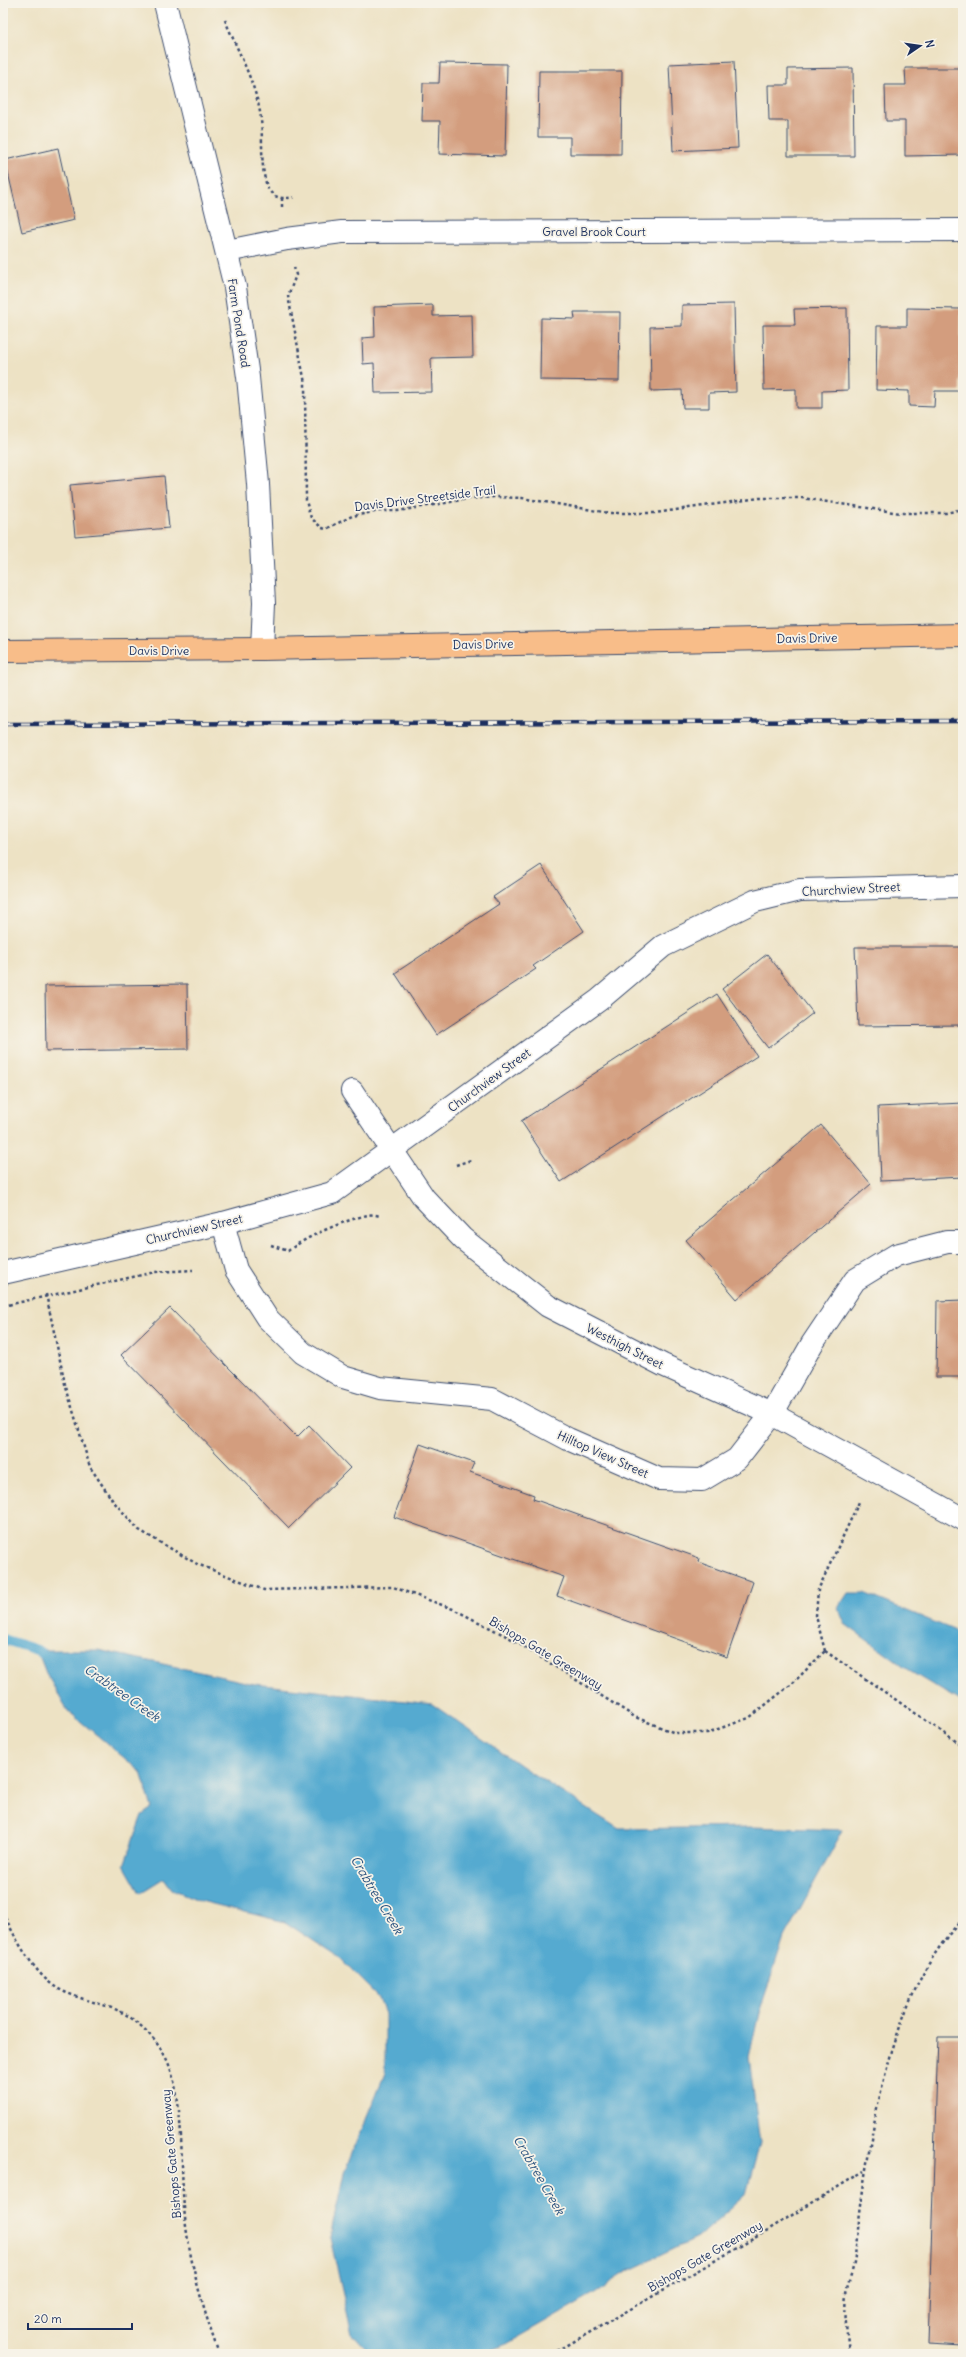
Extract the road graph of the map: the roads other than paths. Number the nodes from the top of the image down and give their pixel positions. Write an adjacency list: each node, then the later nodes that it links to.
1 (165, 3): 3 (street, Farm Pond Road)
2 (963, 230): 3 (street, Gravel Brook Court)
3 (227, 251): 5 (street, Farm Pond Road)
4 (963, 635): 5 (main road, Davis Drive)
5 (262, 649): 6 (main road, Davis Drive)
6 (3, 651)
7 (963, 886): 9 (street, Churchview Street)
8 (352, 1091): 9 (street, Westhigh Street)
9 (391, 1150): 10 (street, Churchview Street); 13 (street, Westhigh Street)
10 (223, 1223): 12 (street, Churchview Street); 13 (street, Hilltop View Street)
11 (963, 1242): 13 (street, Hilltop View Street)
12 (3, 1273)
13 (772, 1414): 14 (street, Westhigh Street)
14 (963, 1520)

